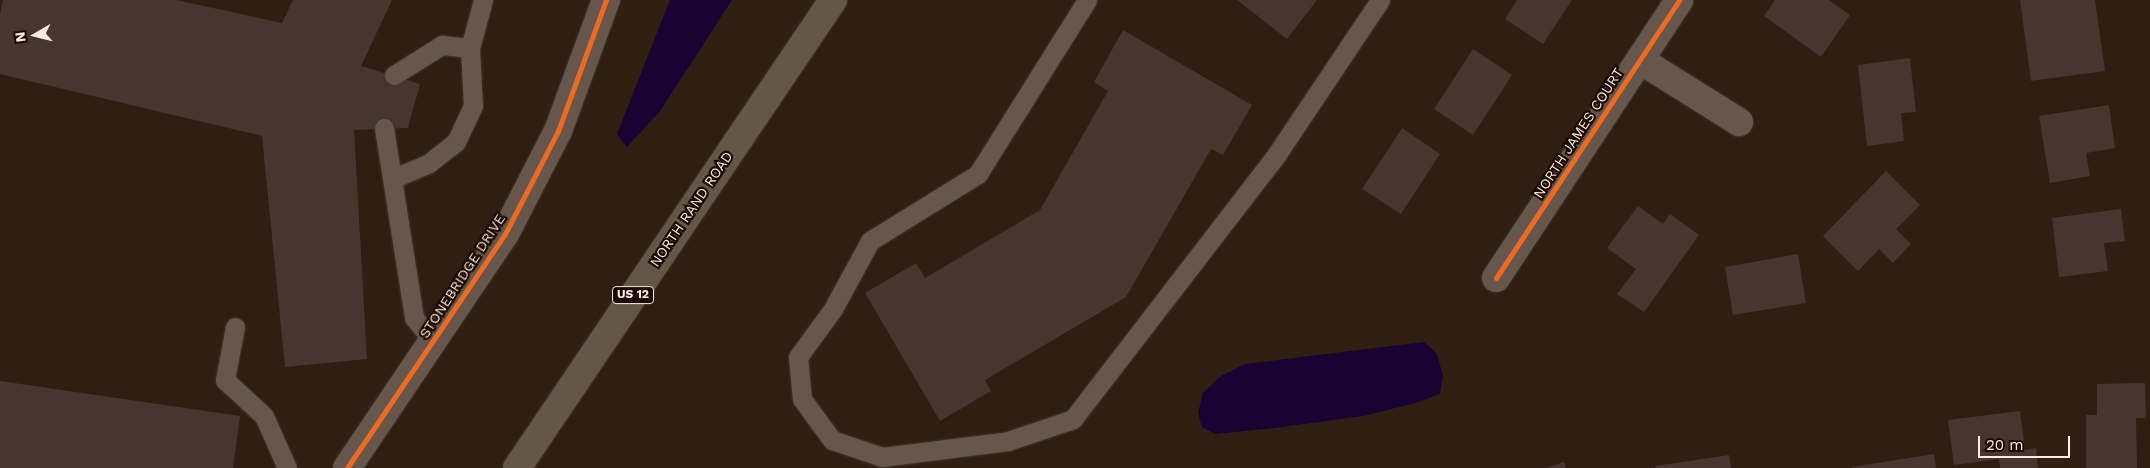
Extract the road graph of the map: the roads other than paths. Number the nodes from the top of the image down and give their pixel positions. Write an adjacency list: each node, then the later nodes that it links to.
1 (482, 0): 7 (lane)
2 (606, 0): 15 (street, STONEBRIDGE DRIVE)
3 (833, 0): 18 (main road, NORTH RAND ROAD / US 12)
4 (1380, 0): 6 (lane)
5 (1679, 0): 8 (street, NORTH JAMES COURT)
6 (1081, 2)
7 (470, 48): 9 (lane); 12 (lane)
8 (1640, 60): 10 (street); 13 (street, NORTH JAMES COURT)
9 (394, 75)
10 (1739, 122)
11 (384, 128): 12 (lane)
12 (394, 178): 15 (lane)
13 (1496, 278)
14 (235, 327): 16 (lane)
15 (433, 341): 17 (street, STONEBRIDGE DRIVE)
16 (286, 468)
17 (347, 468)
18 (517, 468)

